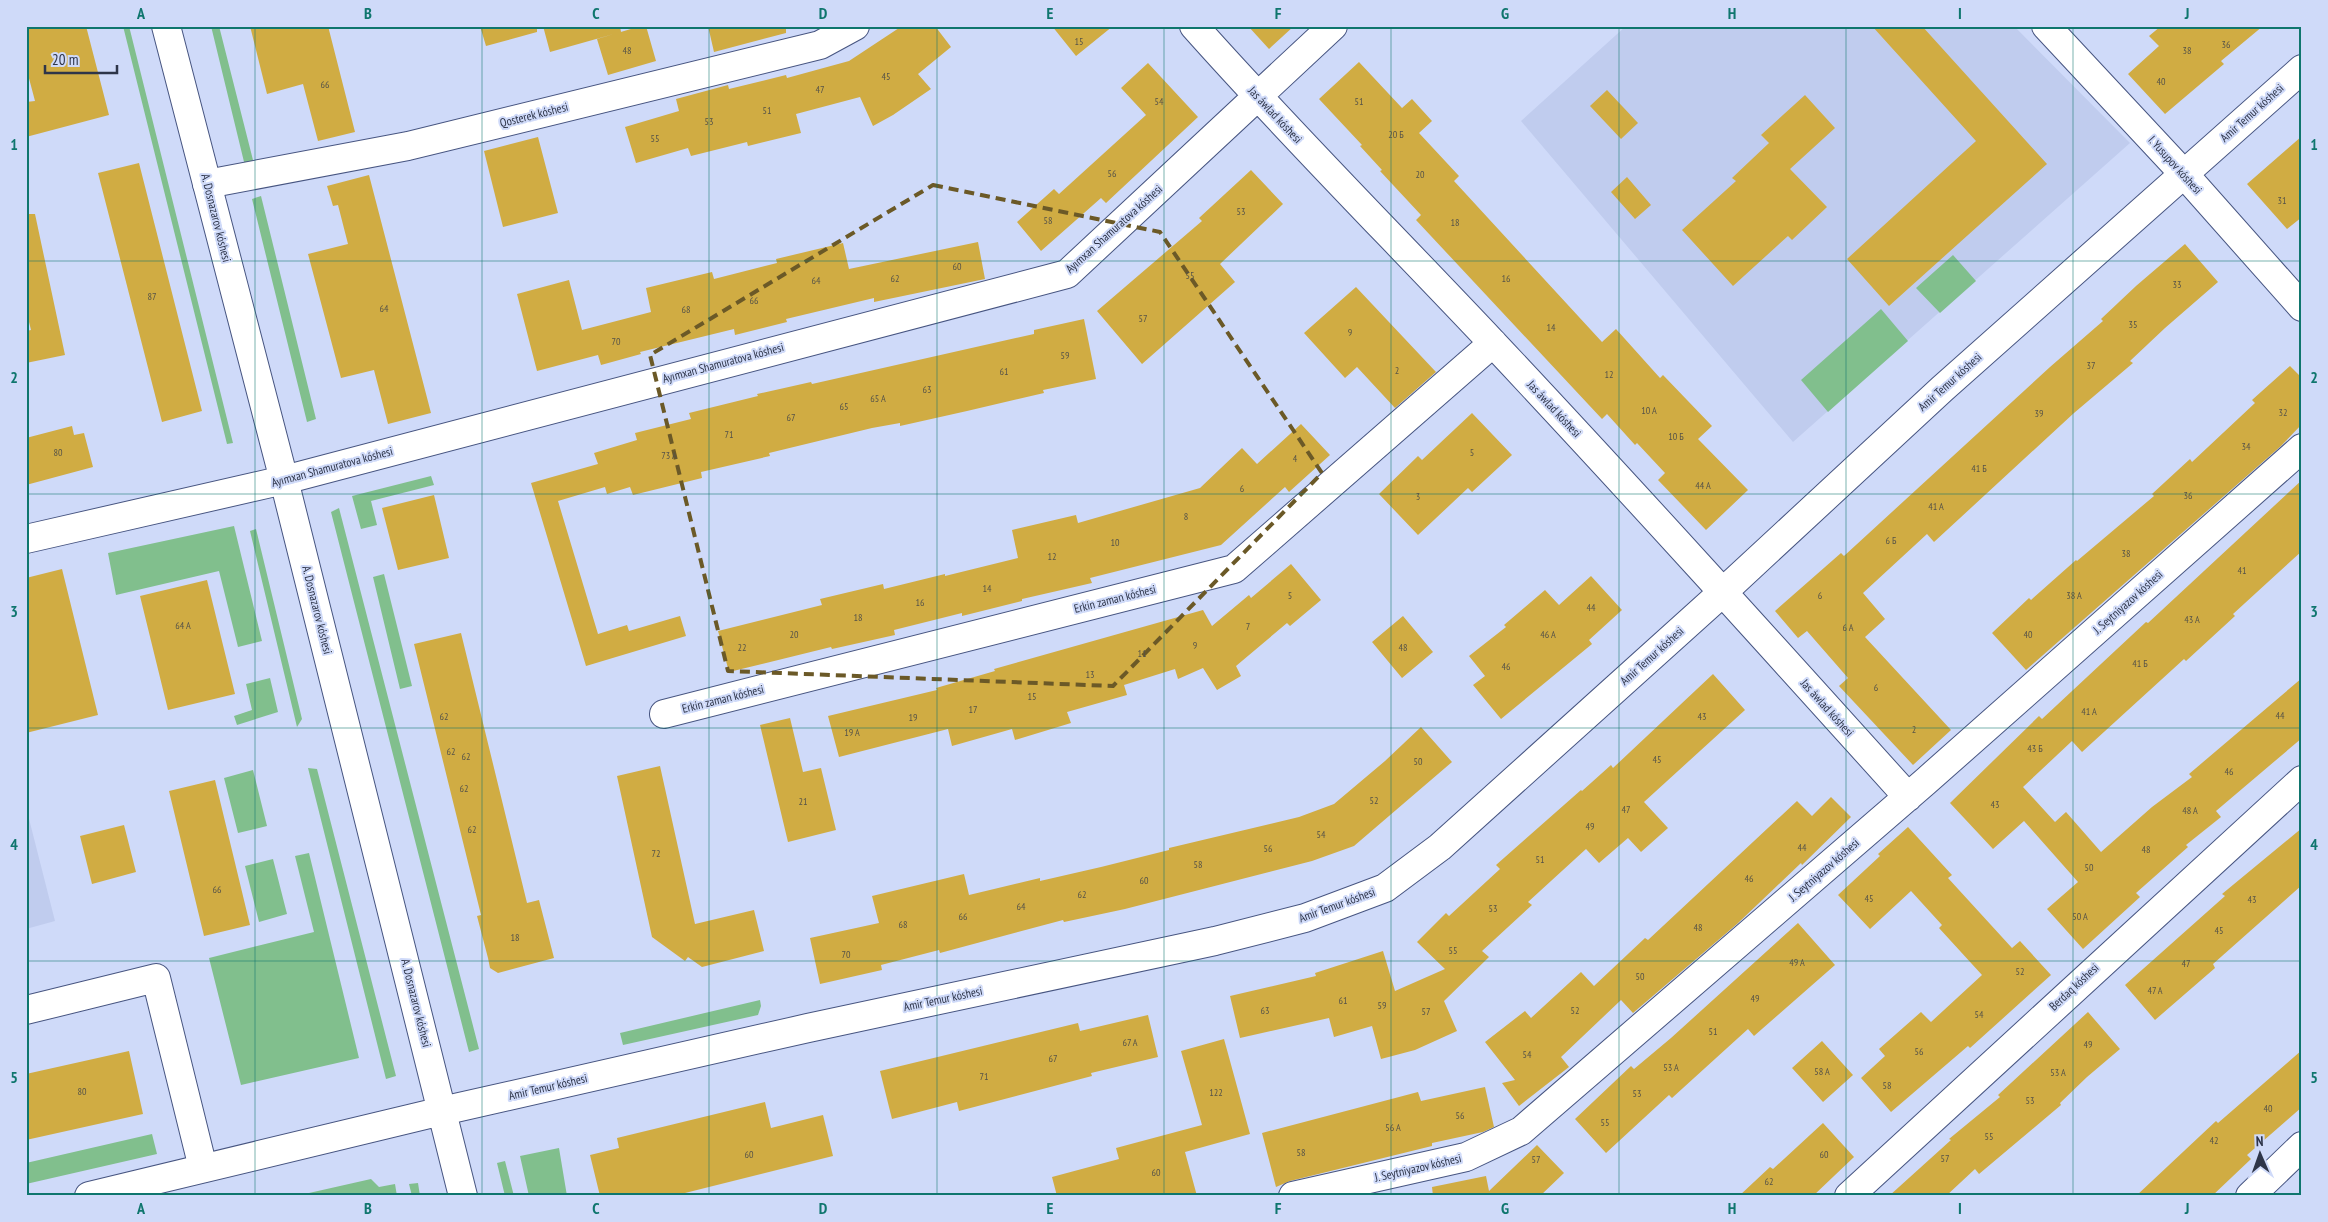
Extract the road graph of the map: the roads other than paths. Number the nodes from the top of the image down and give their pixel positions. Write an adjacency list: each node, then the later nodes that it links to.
1 (166, 26): 9 (street, A. Dosnazarov kóshesi)
2 (855, 26): 9 (street, Qosterek kóshesi)
3 (1194, 26): 7 (street, Jas áwlad kóshesi)
4 (1334, 26): 7 (street, Ayımxan Shamuratova kóshesi)
5 (2046, 26): 8 (street, I. Yusupov kóshesi)
6 (2302, 69): 8 (street, Amir Temur kóshesi)
7 (1257, 97): 11 (street, Jas áwlad kóshesi); 13 (street, Ayımxan Shamuratova kóshesi)
8 (2184, 174): 10 (street, I. Yusupov kóshesi); 15 (street, Amir Temur kóshesi)
9 (207, 184): 13 (street, A. Dosnazarov kóshesi)
10 (2302, 307)
11 (1493, 343): 15 (street, Jas áwlad kóshesi); 16 (street, Erkin zaman kóshesi)
12 (2302, 448): 18 (street, J. Seytniyazov kóshesi)
13 (284, 480): 14 (street, Ayımxan Shamuratova kóshesi); 20 (street, A. Dosnazarov kóshesi)
14 (26, 539)
15 (1723, 592): 18 (street, Jas áwlad kóshesi); 20 (street, Amir Temur kóshesi)
16 (664, 714)
17 (2302, 780): 26 (street, Berdaq kóshesi)
18 (1908, 797): 25 (street, J. Seytniyazov kóshesi)
19 (26, 1010): 22 (street)
20 (442, 1111): 22 (street, Amir Temur kóshesi); 24 (street, A. Dosnazarov kóshesi)
21 (2302, 1146): 27 (street)
22 (203, 1168): 23 (street, Amir Temur kóshesi)
23 (89, 1196)
24 (462, 1196)
25 (1293, 1196)
26 (1848, 1196)
27 (2250, 1196)

